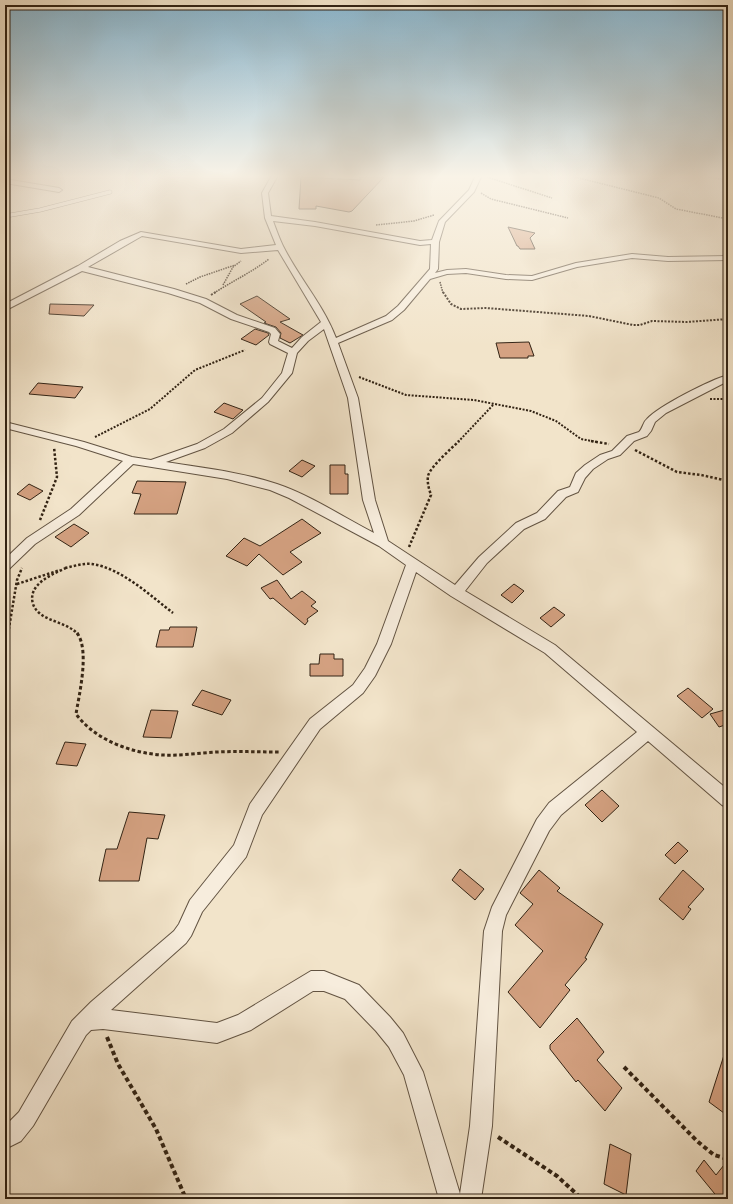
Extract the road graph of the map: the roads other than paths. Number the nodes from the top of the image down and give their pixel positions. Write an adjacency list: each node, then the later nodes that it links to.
1 (275, 233): 5 (street)
2 (366, 233): 4 (street)
3 (438, 233): 4 (street)
4 (435, 242): 8 (street)
5 (281, 248): 7 (street); 10 (street)
6 (728, 258): 8 (street)
7 (81, 268): 9 (street); 12 (street)
8 (427, 277): 11 (street)
9 (5, 307)
10 (326, 324): 11 (street); 12 (street)
11 (332, 342): 17 (street)
12 (293, 352): 16 (street)
13 (728, 378): 20 (street)
14 (5, 425): 15 (street)
15 (131, 460): 16 (street); 19 (street)
16 (153, 463): 17 (street)
17 (383, 542): 18 (street)
18 (408, 561): 20 (street); 23 (street)
19 (5, 566)
20 (456, 593): 21 (street)
21 (648, 732): 22 (street); 26 (street)
22 (728, 800)
23 (95, 1019): 24 (street); 25 (street)
24 (5, 1138)
25 (450, 1199)
26 (470, 1199)

